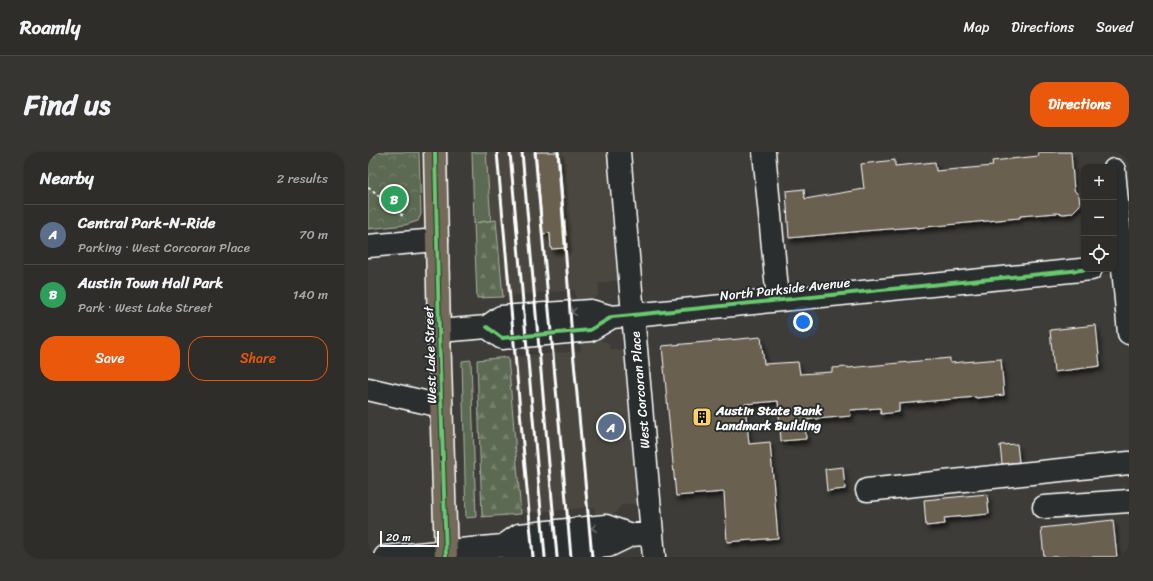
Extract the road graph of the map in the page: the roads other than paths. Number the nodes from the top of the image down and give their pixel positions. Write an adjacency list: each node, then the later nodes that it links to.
1 (435, 152): 7 (main road, West Lake Street)
2 (619, 152): 12 (street, West Corcoran Place)
3 (764, 152): 11 (street)
4 (1112, 152): 5 (street)
5 (1114, 164)
6 (1117, 200): 9 (street)
7 (437, 240): 8 (street); 13 (main road, West Lake Street)
8 (368, 246)
9 (1122, 266): 14 (street)
10 (1081, 270): 11 (street, North Parkside Avenue)
11 (778, 300): 12 (street, North Parkside Avenue)
12 (633, 315): 13 (street, North Parkside Avenue); 21 (street, West Corcoran Place)
13 (439, 331): 16 (main road, West Lake Street)
14 (1129, 333)
15 (368, 389): 16 (street)
16 (441, 406): 22 (main road, West Lake Street)
17 (1129, 463): 18 (street)
18 (867, 490)
19 (1129, 502): 20 (street)
20 (1044, 507)
21 (641, 534): 22 (street); 24 (street, West Corcoran Place)
22 (446, 554): 23 (street)
23 (385, 557)
24 (654, 557)

